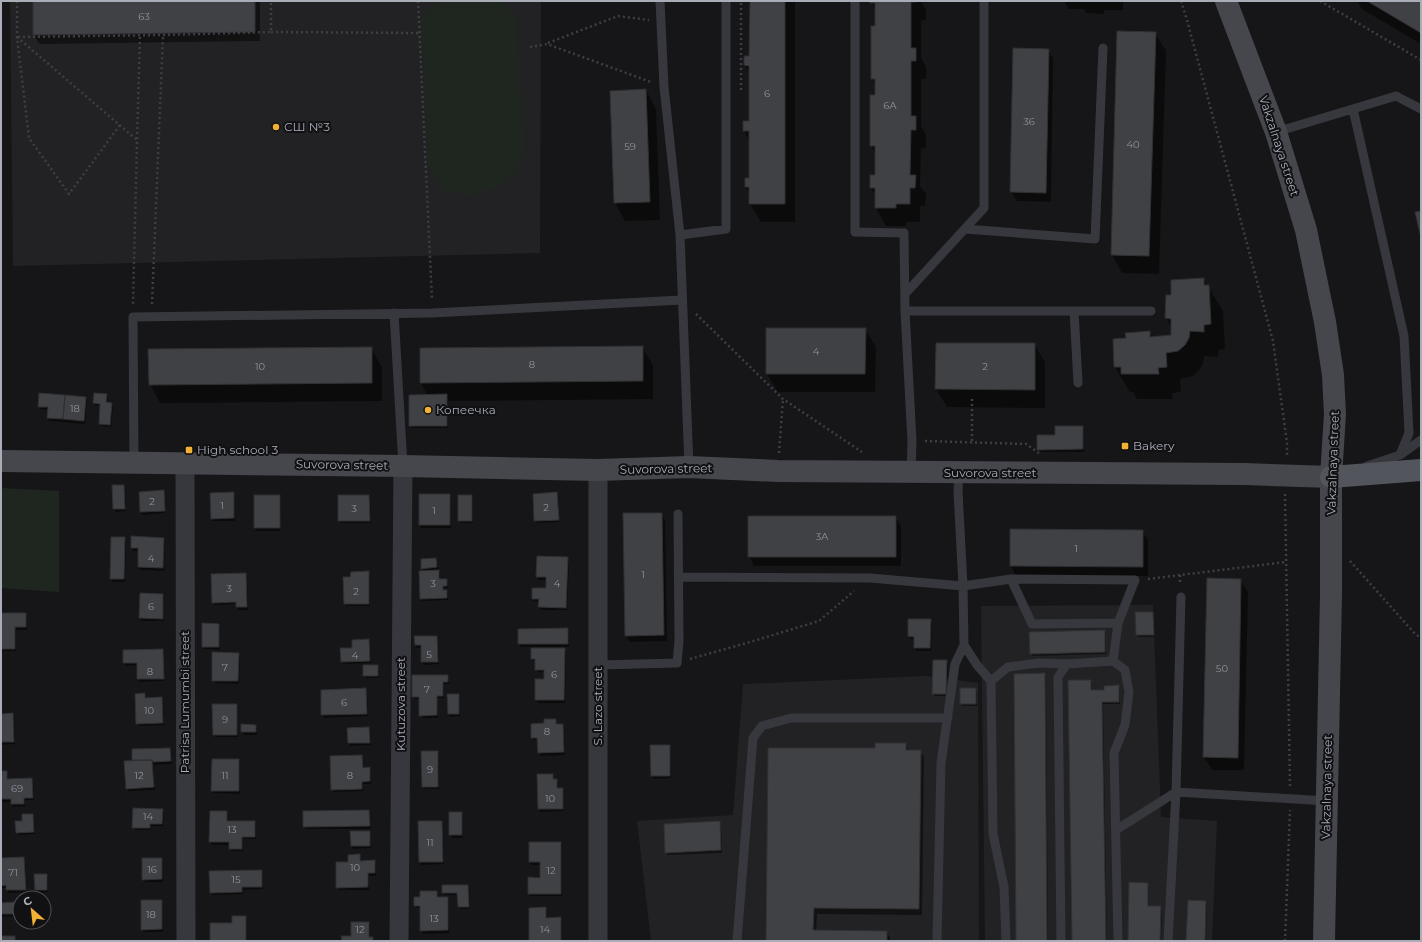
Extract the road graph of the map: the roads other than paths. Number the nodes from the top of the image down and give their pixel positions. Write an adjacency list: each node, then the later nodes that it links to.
1 (660, 1): 11 (lane)
2 (726, 1): 11 (lane)
3 (855, 1): 12 (lane)
4 (984, 1): 10 (lane)
5 (1226, 1): 9 (main road, Vakzalnaya street)
6 (1103, 48): 10 (lane)
7 (1353, 109): 8 (lane); 9 (lane); 20 (lane)
8 (1421, 109)
9 (1276, 132): 30 (main road, Vakzalnaya street)
10 (965, 229): 12 (lane)
11 (680, 235): 13 (lane)
12 (905, 294): 14 (lane)
13 (682, 300): 17 (lane); 25 (lane)
14 (905, 311): 16 (lane); 28 (lane)
15 (1151, 311): 16 (lane)
16 (1074, 312): 18 (lane)
17 (394, 313): 22 (lane); 24 (lane)
18 (1078, 383)
19 (1421, 440): 20 (lane)
20 (1400, 455): 30 (lane)
21 (1, 460): 22 (main road, Suvorova street)
22 (134, 463): 23 (main road, Suvorova street)
23 (185, 464): 24 (main road, Suvorova street); 46 (street, Patrisa Lumumbi street)
24 (403, 466): 26 (main road, Suvorova street); 47 (street, Kutuzova street)
25 (689, 468): 26 (main road, Suvorova street); 28 (main road, Suvorova street)
26 (598, 470): 40 (street, S. Lazo street)
27 (1421, 470): 30 (main road)
28 (910, 472): 29 (main road, Suvorova street)
29 (959, 472): 30 (main road, Suvorova street); 34 (lane)
30 (1331, 477): 44 (main road, Vakzalnaya street)
31 (678, 514): 32 (lane)
32 (679, 577): 34 (lane); 40 (lane)
33 (1011, 579): 34 (lane); 36 (lane); 36 (lane)
34 (963, 586): 37 (lane)
35 (1181, 597): 43 (lane)
36 (1118, 623): 38 (lane)
37 (964, 644): 41 (lane); 42 (lane)
38 (1113, 661): 39 (lane); 45 (lane)
39 (1067, 664): 41 (lane); 52 (lane)
40 (598, 665): 48 (street, S. Lazo street)
41 (991, 681): 51 (lane)
42 (948, 718): 49 (lane); 50 (lane)
43 (1176, 792): 44 (lane); 45 (lane); 54 (lane)
44 (1327, 801): 55 (main road, Vakzalnaya street)
45 (1116, 830): 53 (lane)
46 (186, 941)
47 (399, 941)
48 (598, 941)
49 (737, 941)
50 (937, 941)
51 (1006, 941)
52 (1061, 941)
53 (1118, 941)
54 (1168, 941)
55 (1324, 941)

